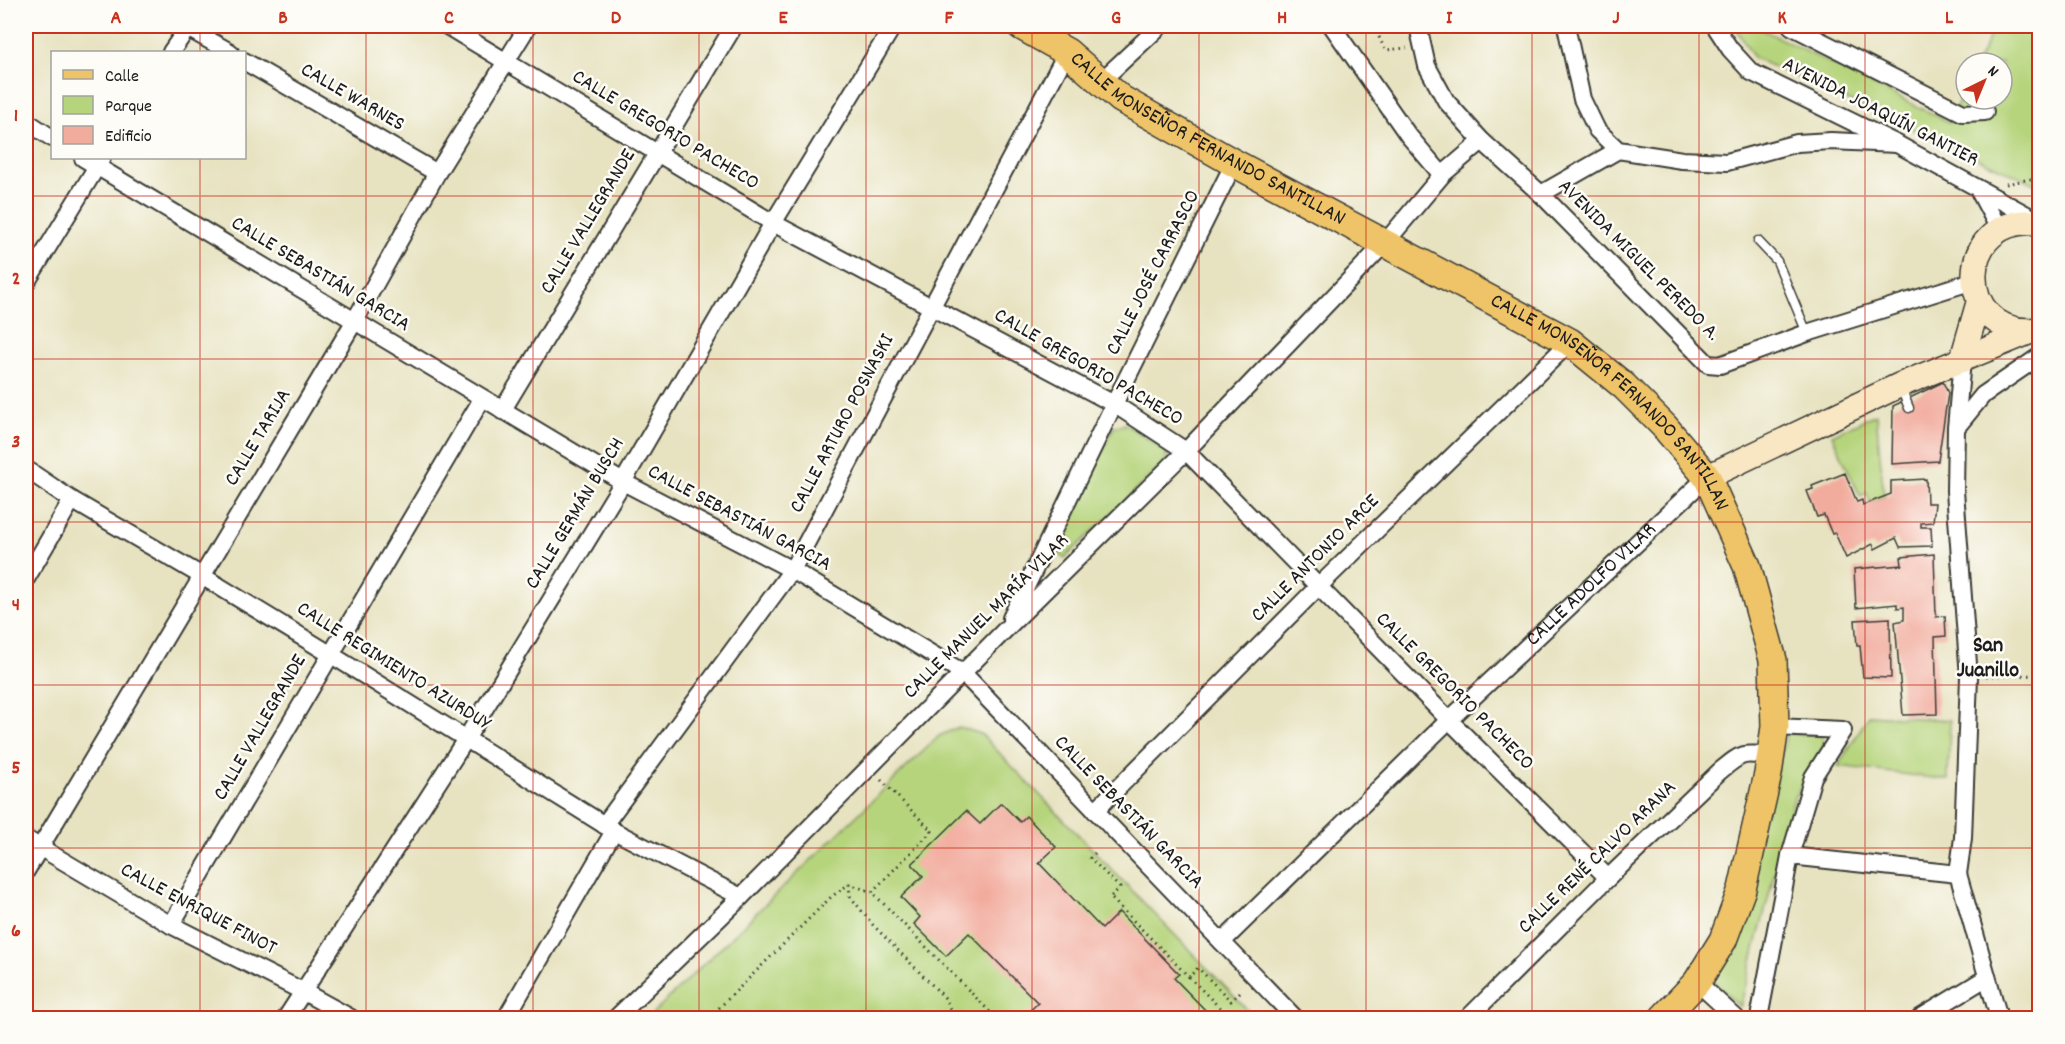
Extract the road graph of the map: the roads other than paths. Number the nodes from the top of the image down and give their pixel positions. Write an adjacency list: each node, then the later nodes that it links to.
1 (187, 26): 13 (street); 14 (street)
2 (447, 26): 16 (street, CALLE GREGORIO PACHECO)
3 (528, 26): 16 (street, CALLE TARIJA)
4 (734, 26): 25 (street, CALLE VALLEGRANDE)
5 (893, 26): 33 (street, CALLE GERMÁN BUSCH)
6 (1021, 26): 15 (main road, CALLE MONSEÑOR FERNANDO SANTILLAN)
7 (1160, 26): 18 (street)
8 (1332, 26): 29 (street)
9 (1419, 26): 22 (street, AVENIDA MIGUEL PEREDO A.)
10 (1566, 26): 24 (street)
11 (1715, 26): 23 (street, AVENIDA JOAQUÍN GANTIER)
12 (1791, 26): 19 (street)
13 (172, 51)
14 (228, 51)
15 (1067, 52): 18 (main road, CALLE MONSEÑOR FERNANDO SANTILLAN); 39 (street, CALLE ARTURO POSNASKI)
16 (507, 61): 25 (street, CALLE GREGORIO PACHECO); 28 (street, CALLE TARIJA)
17 (246, 62): 28 (street, CALLE WARNES)
18 (1100, 82): 27 (main road, CALLE MONSEÑOR FERNANDO SANTILLAN)
19 (1985, 112)
20 (26, 121): 21 (street)
21 (51, 137)
22 (1482, 141): 29 (street, CALLE MANUEL MARÍA VILAR); 31 (street, AVENIDA MIGUEL PEREDO A.)
23 (1897, 144): 24 (street); 30 (street, AVENIDA JOAQUÍN GANTIER)
24 (1618, 150): 31 (street)
25 (657, 152): 33 (street, CALLE GREGORIO PACHECO); 50 (street, CALLE VALLEGRANDE)
26 (94, 160): 37 (street); 40 (street, CALLE SEBASTIÁN GARCIA)
27 (1234, 163): 36 (main road, CALLE MONSEÑOR FERNANDO SANTILLAN); 48 (street, CALLE JOSÉ CARRASCO)
28 (437, 173): 40 (street, CALLE TARIJA)
29 (1442, 175): 36 (street, CALLE MANUEL MARÍA VILAR)
30 (1978, 189): 32 (street, AVENIDA JOAQUÍN GANTIER); 34 (street)
31 (1541, 194): 42 (street, AVENIDA MIGUEL PEREDO A.)
32 (2040, 222): 34 (main road)
33 (773, 223): 39 (street, CALLE GREGORIO PACHECO); 55 (street, CALLE GERMÁN BUSCH)
34 (1998, 229): 38 (main road)
35 (1758, 241): 42 (lane)
36 (1385, 243): 43 (main road, CALLE MONSEÑOR FERNANDO SANTILLAN); 52 (street, CALLE MANUEL MARÍA VILAR)
37 (26, 283)
38 (1976, 291): 41 (main road); 42 (street, AVENIDA MIGUEL PEREDO A.); 45 (main road)
39 (931, 306): 48 (street, CALLE GREGORIO PACHECO); 57 (street, CALLE ARTURO POSNASKI)
40 (354, 322): 47 (street, CALLE SEBASTIÁN GARCIA); 58 (street, CALLE TARIJA)
41 (2036, 330): 45 (main road, CALLE ADOLFO VILAR)
42 (1807, 333)
43 (1570, 342): 54 (main road, CALLE MONSEÑOR FERNANDO SANTILLAN); 60 (street, CALLE ANTONIO ARCE)
44 (2040, 356): 51 (street)
45 (1962, 360): 46 (main road, CALLE ADOLFO VILAR); 51 (street)
46 (1900, 385): 49 (lane); 54 (main road, CALLE ADOLFO VILAR)
47 (482, 399): 50 (street, CALLE SEBASTIÁN GARCIA); 62 (street, CALLE VALLEGRANDE)
48 (1114, 404): 52 (street, CALLE GREGORIO PACHECO); 61 (street, CALLE JOSÉ CARRASCO)
49 (1909, 408)
50 (502, 411): 55 (street, CALLE SEBASTIÁN GARCIA)
51 (1956, 428): 73 (street)
52 (1186, 451): 60 (street, CALLE GREGORIO PACHECO); 61 (street, CALLE MANUEL MARÍA VILAR)
53 (26, 469): 56 (street, CALLE REGIMIENTO AZURDUY)
54 (1707, 477): 64 (street, CALLE ADOLFO VILAR); 65 (main road, CALLE MONSEÑOR FERNANDO SANTILLAN)
55 (623, 482): 57 (street, CALLE SEBASTIÁN GARCIA); 66 (street, CALLE GERMÁN BUSCH)
56 (72, 500): 58 (street, CALLE REGIMIENTO AZURDUY); 59 (street)
57 (792, 570): 63 (street, CALLE SEBASTIÁN GARCIA); 69 (street, CALLE ARTURO POSNASKI)
58 (202, 576): 62 (street, CALLE REGIMIENTO AZURDUY); 70 (street, CALLE TARIJA)
59 (26, 579)
60 (1318, 587): 64 (street, CALLE GREGORIO PACHECO); 68 (street, CALLE ANTONIO ARCE)
61 (1005, 630): 63 (street, CALLE MANUEL MARÍA VILAR)
62 (330, 654): 66 (street, CALLE REGIMIENTO AZURDUY); 76 (street, CALLE VALLEGRANDE)
63 (962, 672): 68 (street, CALLE SEBASTIÁN GARCIA); 75 (street, CALLE MANUEL MARÍA VILAR)
64 (1449, 720): 74 (street, CALLE GREGORIO PACHECO); 77 (street, CALLE ADOLFO VILAR)
65 (1775, 728): 67 (main road, CALLE MONSEÑOR FERNANDO SANTILLAN); 71 (street)
66 (466, 739): 69 (street, CALLE REGIMIENTO AZURDUY); 80 (street, CALLE GERMÁN BUSCH)
67 (1771, 756): 74 (street, CALLE RENÉ CALVO ARANA); 79 (main road, CALLE MONSEÑOR FERNANDO SANTILLAN)
68 (1095, 811): 77 (street, CALLE SEBASTIÁN GARCIA)
69 (609, 828): 75 (street, CALLE REGIMIENTO AZURDUY); 83 (street, CALLE ARTURO POSNASKI)
70 (33, 843): 72 (street, CALLE TARIJA); 76 (street, CALLE ENRIQUE FINOT)
71 (1790, 856): 73 (street); 89 (street)
72 (26, 871)
73 (1958, 874): 78 (street)
74 (1608, 878): 86 (street, CALLE RENÉ CALVO ARANA)
75 (741, 897): 84 (street, CALLE MANUEL MARÍA VILAR)
76 (171, 925): 80 (street, CALLE ENRIQUE FINOT)
77 (1222, 942): 85 (street, CALLE SEBASTIÁN GARCIA)
78 (1986, 978): 90 (street); 91 (street)
79 (1697, 982): 87 (main road, CALLE MONSEÑOR FERNANDO SANTILLAN); 88 (street)
80 (302, 991): 81 (street, CALLE GERMÁN BUSCH); 82 (street, CALLE ENRIQUE FINOT)
81 (286, 1018)
82 (351, 1018)
83 (506, 1018)
84 (616, 1018)
85 (1295, 1018)
86 (1468, 1018)
87 (1663, 1018)
88 (1736, 1018)
89 (1759, 1018)
90 (1920, 1018)
91 (1999, 1018)

